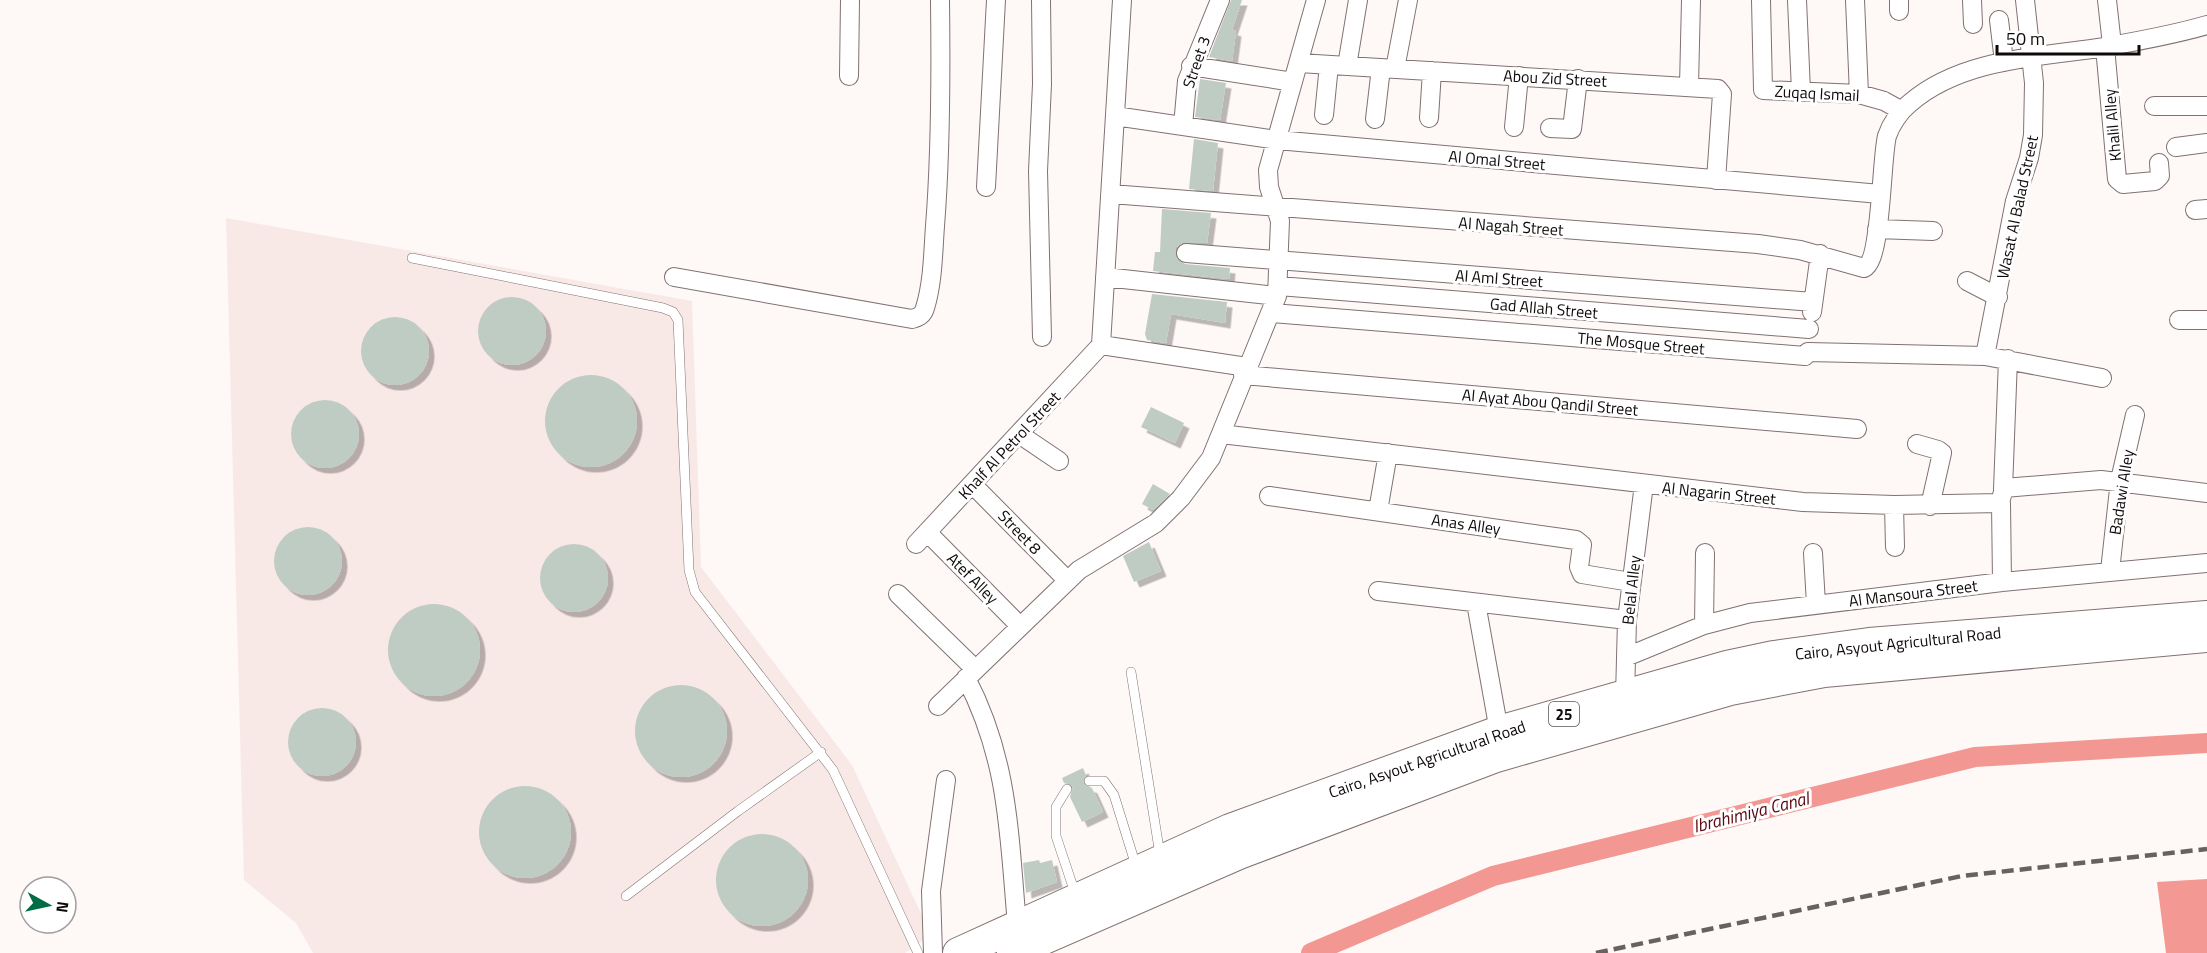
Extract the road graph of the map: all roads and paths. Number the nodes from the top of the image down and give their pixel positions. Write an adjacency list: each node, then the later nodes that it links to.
1 (850, 0): 28 (street)
2 (940, 0): 60 (street)
3 (996, 0): 50 (street)
4 (1041, 0): 69 (street)
5 (1122, 0): 39 (street)
6 (1220, 0): 24 (street, Street 3)
7 (1316, 0): 23 (street)
8 (1358, 0): 25 (street)
9 (1408, 0): 26 (street)
10 (1691, 0): 32 (street)
11 (1761, 0): 33 (street, Zuqaq Ismail)
12 (1797, 0): 33 (street)
13 (1856, 0): 34 (street)
14 (1972, 0): 18 (street)
15 (2025, 0): 21 (street, Wasat Al Balad Street)
16 (2107, 0): 20 (street)
17 (1999, 20): 22 (street)
18 (1973, 24)
19 (2207, 25): 20 (street)
20 (2109, 46): 21 (street); 48 (street, Khalil Alley)
21 (2031, 57): 22 (street); 63 (street, Wasat Al Balad Street)
22 (2004, 62): 37 (street)
23 (1299, 63): 25 (street, Abou Zid Street); 31 (street)
24 (1191, 66): 31 (street); 42 (street, Street 3)
25 (1338, 66): 26 (street, Abou Zid Street); 38 (street)
26 (1388, 69): 27 (street, Abou Zid Street); 41 (street)
27 (1431, 71): 29 (street, Abou Zid Street); 40 (street)
28 (849, 76)
29 (1519, 76): 30 (street, Abou Zid Street); 43 (street)
30 (1578, 79): 32 (street, Abou Zid Street); 44 (street)
31 (1293, 82): 45 (street)
32 (1689, 86): 49 (street, Abou Zid Street)
33 (1801, 91): 34 (street, Zuqaq Ismail)
34 (1859, 94): 37 (street, Zuqaq Ismail)
35 (2154, 106): 36 (street)
36 (2207, 106)
37 (1902, 111): 52 (street)
38 (1324, 115)
39 (1115, 116): 42 (street, Al Omal Street); 51 (street)
40 (1429, 118)
41 (1375, 119)
42 (1183, 126): 45 (street, Al Omal Street)
43 (1514, 127)
44 (1550, 128)
45 (1277, 140): 49 (street, Al Omal Street); 53 (street)
46 (2207, 143): 47 (street)
47 (2176, 147)
48 (2159, 163)
49 (1716, 180): 52 (street, Al Omal Street)
50 (986, 187)
51 (1110, 194): 53 (street, Al Nagah Street); 61 (street)
52 (1880, 194): 54 (street)
53 (1277, 208): 57 (street, Al Nagah Street); 59 (street)
54 (1877, 229): 55 (street); 57 (street, Al Nagah Street)
55 (1933, 231)
56 (1186, 253): 59 (street, Al Aml Street)
57 (1820, 255): 65 (street)
58 (412, 258): 116 (lane)
59 (1280, 262): 64 (street); 65 (street, Al Aml Street)
60 (674, 277)
61 (1106, 277): 64 (street, Gad Allah Street); 70 (street)
62 (1967, 281): 63 (street)
63 (1998, 297): 72 (street, Wasat Al Balad Street)
64 (1276, 298): 68 (street, Gad Allah Street); 71 (street, The Mosque Street); 74 (street)
65 (1813, 302): 68 (street)
66 (2179, 320): 67 (street)
67 (2207, 320)
68 (1809, 329): 71 (street)
69 (1042, 337)
70 (1101, 345): 74 (street, Al Ayat Abou Qandil Street); 78 (street, Khalf Al Petrol Street)
71 (1806, 353): 72 (street, The Mosque Street)
72 (1985, 356): 73 (street, The Mosque Street)
73 (2008, 359): 75 (street, The Mosque Street); 88 (street)
74 (1245, 371): 77 (street, Al Ayat Abou Qandil Street); 79 (street)
75 (2102, 378)
76 (2136, 415): 83 (street, Badawi Alley)
77 (1857, 429)
78 (1018, 434): 82 (street); 84 (street, Khalf Al Petrol Street)
79 (1221, 434): 81 (street, Al Nagarin Street); 98 (street)
80 (1917, 444): 90 (street)
81 (1388, 453): 85 (street, Al Nagarin Street); 91 (street)
82 (1059, 462)
83 (2120, 480): 86 (street, Al Nagarin Street); 88 (street, Al Nagarin Street); 97 (street, Badawi Alley)
84 (972, 483): 92 (street, Khalf Al Petrol Street); 98 (street, Street 8)
85 (1644, 484): 89 (street, Al Nagarin Street); 99 (street, Belal Alley)
86 (2207, 493)
87 (1269, 496): 91 (street, Anas Alley)
88 (2002, 496): 90 (street, Al Nagarin Street); 100 (street)
89 (1894, 506): 90 (street, Al Nagarin Street); 93 (street)
90 (1930, 506)
91 (1378, 512): 99 (street, Anas Alley)
92 (921, 538): 107 (street, Atef Alley)
93 (1895, 547)
94 (1705, 553): 108 (street)
95 (1813, 553): 104 (street)
96 (2207, 563): 97 (street, Al Mansoura Street)
97 (2110, 571): 100 (street, Al Mansoura Street)
98 (1067, 580): 107 (street)
99 (1631, 582): 106 (street, Belal Alley)
100 (2002, 582): 104 (street, Al Mansoura Street)
101 (1378, 591): 103 (street)
102 (898, 594): 112 (street)
103 (1476, 603): 106 (street); 115 (street)
104 (1816, 604): 108 (street, Al Mansoura Street)
105 (2207, 616): 113 (highway, Cairo, Asyout Agricultural Road / 25)
106 (1627, 620): 110 (street, Belal Alley)
107 (1019, 625): 112 (street)
108 (1704, 625): 110 (street, Al Mansoura Street)
109 (2207, 637): 122 (highway, Cairo, Asyout Agricultural Road / 25)
110 (1626, 657): 113 (street, Belal Alley)
111 (1131, 672): 120 (lane)
112 (971, 673): 114 (street); 123 (street)
113 (1624, 698): 115 (highway, Cairo, Asyout Agricultural Road / 25)
114 (938, 706)
115 (1499, 731): 120 (highway, Cairo, Asyout Agricultural Road / 25)
116 (821, 752): 121 (lane); 124 (lane)
117 (946, 780): 125 (street)
118 (1089, 781): 120 (lane)
119 (1067, 789): 122 (lane)
120 (1149, 866): 122 (highway, Cairo, Asyout Agricultural Road / 25)
121 (626, 897)
122 (1081, 910): 123 (highway, Cairo, Asyout Agricultural Road / 25)
123 (1015, 939): 126 (highway, Cairo, Asyout Agricultural Road / 25)
124 (918, 953)
125 (933, 953)
126 (958, 953)

